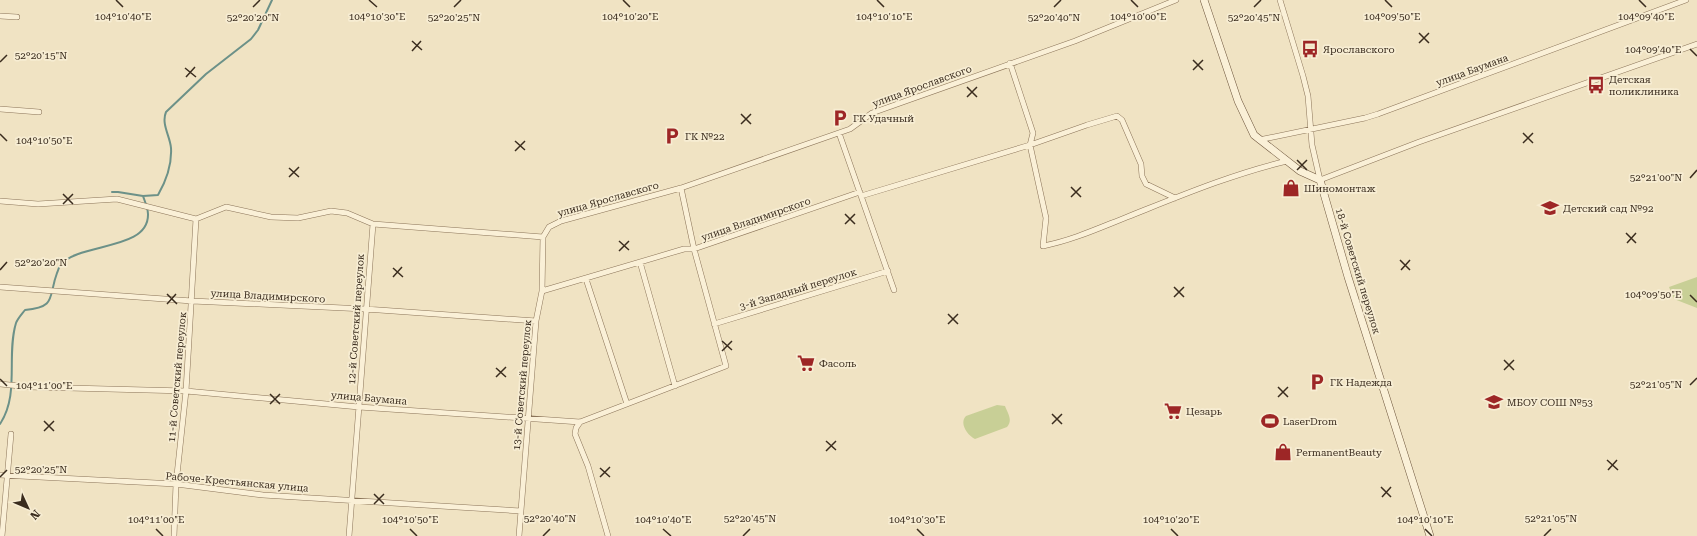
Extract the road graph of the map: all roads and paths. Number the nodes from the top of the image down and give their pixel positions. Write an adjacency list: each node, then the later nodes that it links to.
1 (1176, 0): 8 (street, улица Ярославского)
2 (1204, 0): 13 (street)
3 (1280, 0): 11 (street)
4 (1686, 0): 11 (street, улица Баумана)
5 (0, 16): 6 (street)
6 (17, 17)
7 (1697, 44): 16 (street)
8 (1010, 63): 12 (street, улица Ярославского); 14 (street)
9 (0, 109): 10 (street)
10 (39, 112)
11 (1311, 128): 13 (street, улица Баумана); 16 (street)
12 (839, 133): 17 (street, улица Ярославского); 18 (street)
13 (1259, 140): 15 (street)
14 (1030, 145): 18 (street, улица Владимирского); 19 (street, улица Владимирского); 19 (street)
15 (1287, 161): 16 (street); 19 (street)
16 (1320, 180): 53 (street, 18-й Советский переулок)
17 (681, 188): 23 (street, улица Ярославского); 24 (street)
18 (860, 194): 24 (street, улица Владимирского); 26 (street)
19 (1175, 198)
20 (0, 201): 21 (street)
21 (196, 219): 22 (street); 31 (street, 11-й Советский переулок)
22 (373, 224): 23 (street); 32 (street, 12-й Советский переулок)
23 (543, 236): 30 (street, 13-й Советский переулок)
24 (694, 249): 25 (street, улица Владимирского); 34 (street)
25 (640, 262): 27 (street, улица Владимирского); 36 (street)
26 (888, 271): 29 (street); 34 (street, 3-й Западный переулок)
27 (586, 279): 30 (street, улица Владимирского); 38 (street)
28 (0, 287): 31 (street, улица Владимирского)
29 (894, 290)
30 (542, 291): 33 (street, 13-й Советский переулок)
31 (192, 301): 32 (street, улица Владимирского); 37 (street, 11-й Советский переулок)
32 (365, 309): 33 (street, улица Владимирского); 39 (street, 12-й Советский переулок)
33 (536, 321): 40 (street, 13-й Советский переулок)
34 (714, 324): 36 (street, улица Баумана)
35 (0, 384): 37 (street, улица Баумана)
36 (675, 386): 38 (street, улица Баумана)
37 (186, 391): 39 (street, улица Баумана); 45 (street, 11-й Советский переулок)
38 (627, 404): 41 (street, улица Баумана)
39 (359, 407): 40 (street, улица Баумана); 46 (street, 12-й Советский переулок)
40 (527, 420): 41 (street, улица Баумана); 47 (street, 13-й Советский переулок)
41 (580, 422): 52 (street)
42 (11, 434): 44 (street)
43 (0, 475): 44 (street, Рабоче-Крестьянская улица)
44 (7, 476): 45 (street, Рабоче-Крестьянская улица); 48 (street)
45 (176, 484): 46 (street, Рабоче-Крестьянская улица); 49 (street, 11-й Советский переулок)
46 (351, 499): 47 (street, Рабоче-Крестьянская улица); 50 (street, 12-й Советский переулок)
47 (521, 511): 51 (street, 13-й Советский переулок)
48 (2, 536)
49 (174, 536)
50 (349, 536)
51 (519, 536)
52 (608, 536)
53 (1430, 536)

